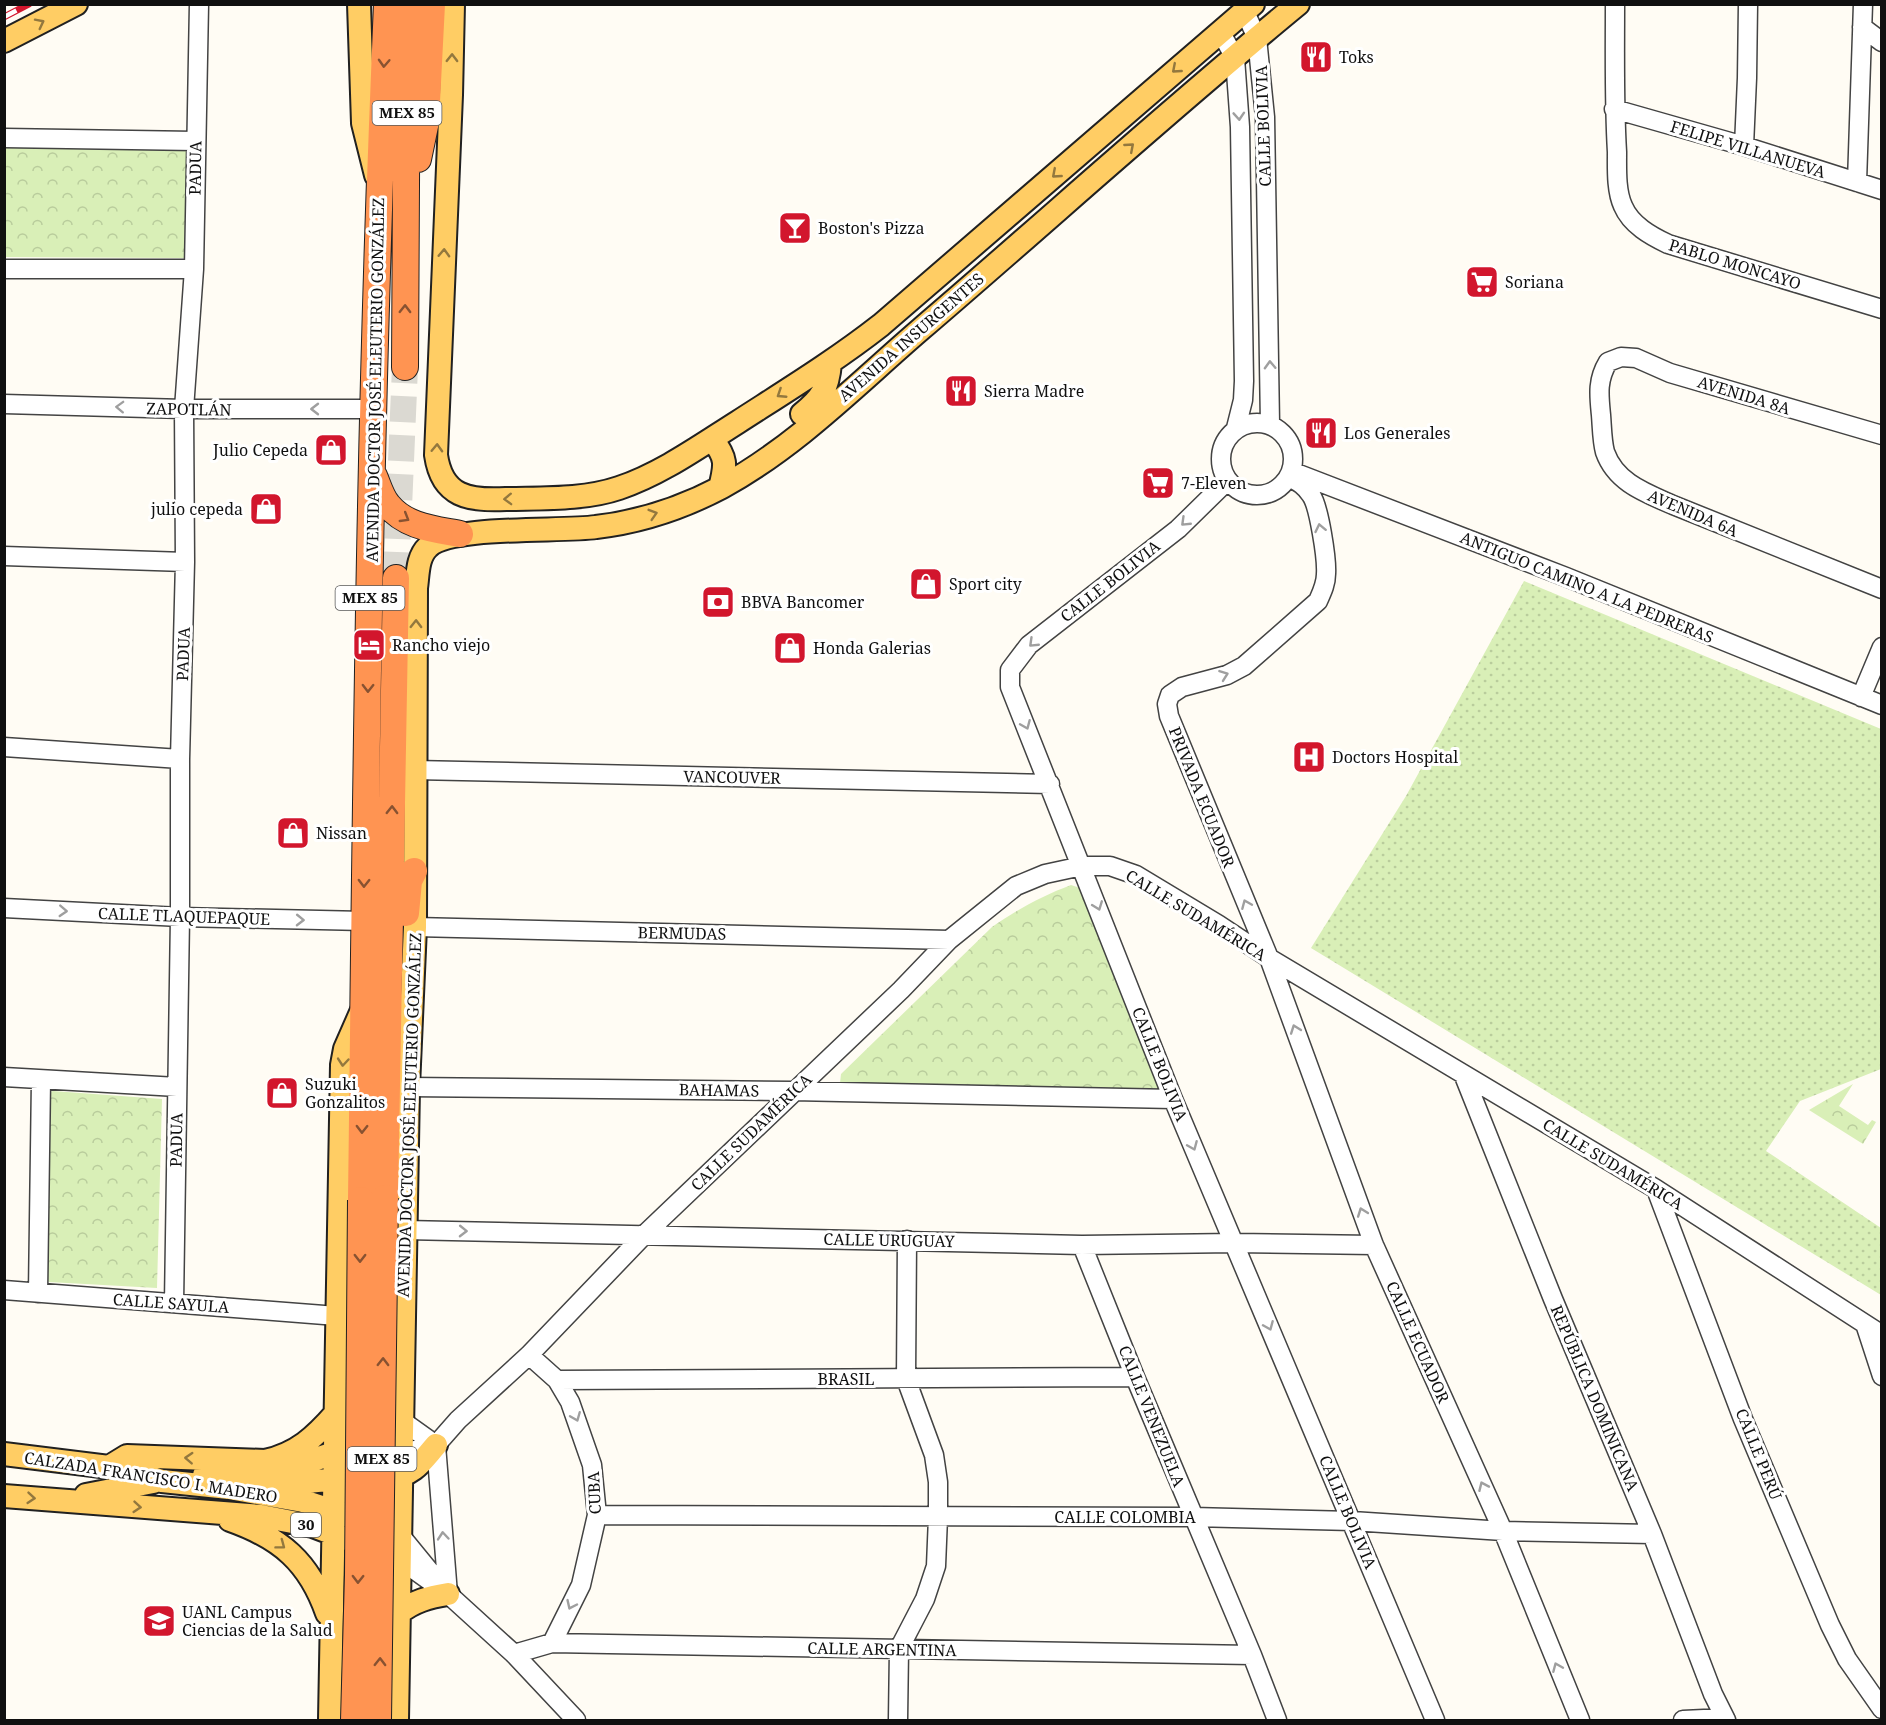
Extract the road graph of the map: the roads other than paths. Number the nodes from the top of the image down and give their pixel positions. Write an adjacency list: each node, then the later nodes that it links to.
1 (76, 4): 16 (main road, one-way to 1)
2 (199, 4): 21 (street, PADUA)
3 (359, 4): 24 (main road, MEX 85)
4 (387, 4): 24 (highway, AVENIDA DOCTOR JOSÉ ELEUTERIO GONZÁLEZ / MEX 85, one-way to 24)
5 (407, 4): 26 (highway, AVENIDA DOCTOR JOSÉ ELEUTERIO GONZÁLEZ / MEX 85)
6 (432, 4): 26 (highway)
7 (453, 4): 46 (main road, AVENIDA INSURGENTES, one-way to 7)
8 (1298, 4): 15 (main road, AVENIDA INSURGENTES)
9 (1615, 4): 19 (street, PABLO MONCAYO)
10 (1748, 4): 22 (street)
11 (1863, 4): 13 (street)
12 (1249, 8): 14 (main road, AVENIDA INSURGENTES); 15 (street, CALLE BOLIVIA)
13 (1862, 27): 17 (street); 23 (street)
14 (1220, 31): 18 (street, CALLE BOLIVIA); 32 (main road, AVENIDA INSURGENTES, one-way to 32)
15 (1257, 38): 18 (main road, AVENIDA INSURGENTES); 37 (street, CALLE BOLIVIA, one-way to 15)
16 (4, 41)
17 (1881, 42)
18 (1235, 58): 29 (main road, AVENIDA INSURGENTES, one-way to 18); 38 (street, CALLE BOLIVIA, one-way to 38)
19 (1614, 109): 22 (street, FELIPE VILLANUEVA); 30 (street, PABLO MONCAYO)
20 (4, 138): 21 (street)
21 (195, 141): 28 (street, PADUA)
22 (1744, 146): 23 (street, FELIPE VILLANUEVA)
23 (1857, 182): 25 (street, FELIPE VILLANUEVA)
24 (379, 188): 36 (highway, AVENIDA DOCTOR JOSÉ ELEUTERIO GONZÁLEZ / MEX 85)
25 (1881, 190)
26 (406, 221): 33 (highway, AVENIDA DOCTOR JOSÉ ELEUTERIO GONZÁLEZ / MEX 85, one-way to 26)
27 (4, 268): 28 (street)
28 (194, 269): 35 (street, PADUA)
29 (964, 293): 32 (main road); 41 (main road, AVENIDA INSURGENTES)
30 (1881, 309)
31 (1608, 362): 39 (street, AVENIDA 8A); 52 (street, AVENIDA 6A)
32 (830, 363): 40 (main road, AVENIDA INSURGENTES, one-way to 40); 41 (main road)
33 (405, 367)
34 (4, 404): 35 (street, ZAPOTLÁN, one-way to 34)
35 (184, 409): 36 (street, ZAPOTLÁN, one-way to 35); 50 (street, PADUA)
36 (374, 409): 42 (highway, AVENIDA DOCTOR JOSÉ ELEUTERIO GONZÁLEZ / MEX 85)
37 (1270, 424): 38 (street); 43 (street)
38 (1236, 428): 44 (street)
39 (1881, 435)
40 (712, 439): 45 (main road); 46 (main road, AVENIDA INSURGENTES)
41 (760, 465): 45 (main road, AVENIDA INSURGENTES)
42 (372, 473): 48 (highway, one-way to 48); 64 (highway, AVENIDA DOCTOR JOSÉ ELEUTERIO GONZÁLEZ / MEX 85, one-way to 64)
43 (1290, 474): 44 (street); 54 (street, ANTIGUO CAMINO A LA PEDRERAS); 67 (street, PRIVADA ECUADOR, one-way to 43)
44 (1227, 481): 59 (street, CALLE BOLIVIA, one-way to 59)
45 (720, 488): 47 (main road, AVENIDA INSURGENTES, one-way to 45)
46 (591, 495): 47 (main road)
47 (527, 531): 48 (main road, AVENIDA INSURGENTES)
48 (460, 534): 58 (main road, AVENIDA DOCTOR JOSÉ ELEUTERIO GONZÁLEZ, one-way to 48)
49 (4, 556): 50 (street)
50 (185, 562): 57 (street, PADUA)
51 (396, 578): 69 (highway, AVENIDA DOCTOR JOSÉ ELEUTERIO GONZÁLEZ / MEX 85, one-way to 51)
52 (1881, 589)
53 (1881, 647): 54 (street)
54 (1861, 697): 55 (street, ANTIGUO CAMINO A LA PEDRERAS)
55 (1881, 705)
56 (4, 747): 57 (street)
57 (180, 759): 63 (street, PADUA)
58 (414, 770): 59 (street, VANCOUVER); 61 (main road, AVENIDA DOCTOR JOSÉ ELEUTERIO GONZÁLEZ)
59 (1050, 784): 60 (street, CALLE BOLIVIA)
60 (1082, 866): 66 (street, CALLE SUDAMÉRICA); 67 (street, CALLE SUDAMÉRICA); 76 (street, CALLE BOLIVIA, one-way to 76)
61 (414, 871): 65 (main road, AVENIDA DOCTOR JOSÉ ELEUTERIO GONZÁLEZ); 69 (highway)
62 (4, 908): 63 (street, CALLE TLAQUEPAQUE, one-way to 63)
63 (180, 917): 64 (street, CALLE TLAQUEPAQUE, one-way to 64); 73 (street, PADUA)
64 (364, 921): 68 (highway, AVENIDA DOCTOR JOSÉ ELEUTERIO GONZÁLEZ / MEX 85)
65 (415, 927): 66 (street, BERMUDAS); 74 (main road, AVENIDA DOCTOR JOSÉ ELEUTERIO GONZÁLEZ)
66 (949, 940): 75 (street, CALLE SUDAMÉRICA)
67 (1269, 958): 70 (street, CALLE SUDAMÉRICA); 84 (street, CALLE ECUADOR, one-way to 67)
68 (363, 1008): 78 (highway, AVENIDA DOCTOR JOSÉ ELEUTERIO GONZÁLEZ / MEX 85, one-way to 78); 88 (main road, AVENIDA DOCTOR JOSÉ ELEUTERIO GONZÁLEZ, one-way to 88)
69 (389, 1036): 78 (highway, AVENIDA DOCTOR JOSÉ ELEUTERIO GONZÁLEZ / MEX 85)
70 (1464, 1076): 77 (street, CALLE SUDAMÉRICA); 116 (street, REPÚBLICA DOMINICANA)
71 (4, 1077): 72 (street)
72 (41, 1080): 73 (street); 86 (street)
73 (177, 1087): 87 (street, PADUA)
74 (408, 1087): 75 (street, BAHAMAS); 79 (main road, AVENIDA DOCTOR JOSÉ ELEUTERIO GONZÁLEZ)
75 (793, 1091): 76 (street, BAHAMAS); 80 (street, CALLE SUDAMÉRICA)
76 (1173, 1099): 82 (street, CALLE BOLIVIA, one-way to 82)
77 (1656, 1189): 89 (street, CALLE SUDAMÉRICA); 127 (street, CALLE PERÚ)
78 (373, 1199): 130 (highway, AVENIDA DOCTOR JOSÉ ELEUTERIO GONZÁLEZ / MEX 85, one-way to 130, bridge); 131 (highway, AVENIDA DOCTOR JOSÉ ELEUTERIO GONZÁLEZ / MEX 85, one-way to 78, bridge)
79 (405, 1230): 80 (street, CALLE URUGUAY, one-way to 80); 91 (main road, AVENIDA DOCTOR JOSÉ ELEUTERIO GONZÁLEZ)
80 (645, 1234): 81 (street, CALLE URUGUAY); 90 (street, CALLE SUDAMÉRICA)
81 (907, 1240): 83 (street, CALLE URUGUAY); 95 (street)
82 (1234, 1243): 83 (street, CALLE URUGUAY); 84 (street, CALLE URUGUAY); 113 (street, CALLE BOLIVIA, one-way to 113)
83 (1082, 1245): 93 (street, CALLE VENEZUELA)
84 (1374, 1245): 114 (street, CALLE ECUADOR, one-way to 84)
85 (4, 1290): 86 (street, CALLE SAYULA)
86 (38, 1293): 87 (street, CALLE SAYULA)
87 (174, 1303): 88 (street, CALLE SAYULA)
88 (337, 1316): 94 (main road, AVENIDA DOCTOR JOSÉ ELEUTERIO GONZÁLEZ)
89 (1874, 1331): 92 (street)
90 (529, 1355): 96 (street, CUBA); 98 (street, CALLE SUDAMÉRICA)
91 (402, 1376): 94 (main road); 97 (main road, AVENIDA DOCTOR JOSÉ ELEUTERIO GONZÁLEZ)
92 (1881, 1376)
93 (1135, 1377): 95 (street, BRASIL); 112 (street, CALLE VENEZUELA)
94 (336, 1378): 99 (main road, AVENIDA DOCTOR JOSÉ ELEUTERIO GONZÁLEZ)
95 (906, 1379): 96 (street, BRASIL); 111 (street)
96 (557, 1380): 110 (street, CUBA, one-way to 110)
97 (401, 1415): 98 (street); 99 (main road); 100 (main road, AVENIDA DOCTOR JOSÉ ELEUTERIO GONZÁLEZ)
98 (436, 1445): 100 (street); 103 (main road); 119 (street, one-way to 98)
99 (331, 1449): 100 (main road); 102 (main road, one-way to 102); 103 (main road); 104 (main road); 105 (main road); 108 (main road, AVENIDA DOCTOR JOSÉ ELEUTERIO GONZÁLEZ)
100 (402, 1453): 103 (main road, AVENIDA DOCTOR JOSÉ ELEUTERIO GONZÁLEZ)
101 (4, 1454): 102 (main road, CALZADA FRANCISCO I. MADERO / 30)
102 (109, 1467): 104 (main road, CALZADA FRANCISCO I. MADERO / 30)
103 (401, 1477): 117 (main road, AVENIDA DOCTOR JOSÉ ELEUTERIO GONZÁLEZ)
104 (162, 1481): 105 (main road, CALZADA FRANCISCO I. MADERO / 30); 107 (main road)
105 (229, 1488): 108 (main road, CALZADA FRANCISCO I. MADERO / 30)
106 (4, 1496): 107 (main road, CALZADA FRANCISCO I. MADERO / 30, one-way to 107)
107 (58, 1501): 109 (main road, CALZADA FRANCISCO I. MADERO / 30, one-way to 109)
108 (334, 1510): 115 (main road, AVENIDA DOCTOR JOSÉ ELEUTERIO GONZÁLEZ); 117 (main road, CALZADA FRANCISCO I. MADERO / 30)
109 (208, 1513): 115 (main road, CALZADA FRANCISCO I. MADERO / 30); 121 (main road, one-way to 121)
110 (597, 1515): 111 (street, CALLE COLOMBIA); 122 (street, CUBA, one-way to 122)
111 (938, 1517): 112 (street, CALLE COLOMBIA); 124 (street)
112 (1193, 1517): 113 (street, CALLE COLOMBIA); 126 (street, CALLE VENEZUELA)
113 (1352, 1521): 114 (street, CALLE COLOMBIA); 136 (street, CALLE BOLIVIA)
114 (1503, 1531): 116 (street, CALLE COLOMBIA); 137 (street, CALLE ECUADOR, one-way to 114)
115 (333, 1534): 118 (main road, CALZADA FRANCISCO I. MADERO / 30); 121 (main road)
116 (1652, 1534): 128 (street, REPÚBLICA DOMINICANA)
117 (400, 1535): 118 (main road, AVENIDA DOCTOR JOSÉ ELEUTERIO GONZÁLEZ); 119 (street)
118 (399, 1559): 119 (street); 120 (main road, AVENIDA DOCTOR JOSÉ ELEUTERIO GONZÁLEZ)
119 (448, 1594): 120 (main road); 125 (street)
120 (399, 1613): 123 (main road, AVENIDA DOCTOR JOSÉ ELEUTERIO GONZÁLEZ)
121 (331, 1629): 123 (main road); 129 (main road)
122 (552, 1643): 124 (street, CALLE ARGENTINA); 125 (street, CALLE ARGENTINA)
123 (398, 1644): 132 (main road, AVENIDA DOCTOR JOSÉ ELEUTERIO GONZÁLEZ)
124 (899, 1649): 126 (street, CALLE ARGENTINA); 134 (street)
125 (514, 1654): 133 (street)
126 (1252, 1655): 135 (street, CALLE VENEZUELA)
127 (1881, 1709)
128 (1726, 1719): 138 (street)
129 (330, 1720)
130 (354, 1720)
131 (378, 1720)
132 (397, 1720)
133 (576, 1720)
134 (898, 1720)
135 (1277, 1720)
136 (1436, 1720)
137 (1580, 1720)
138 (1683, 1720)

